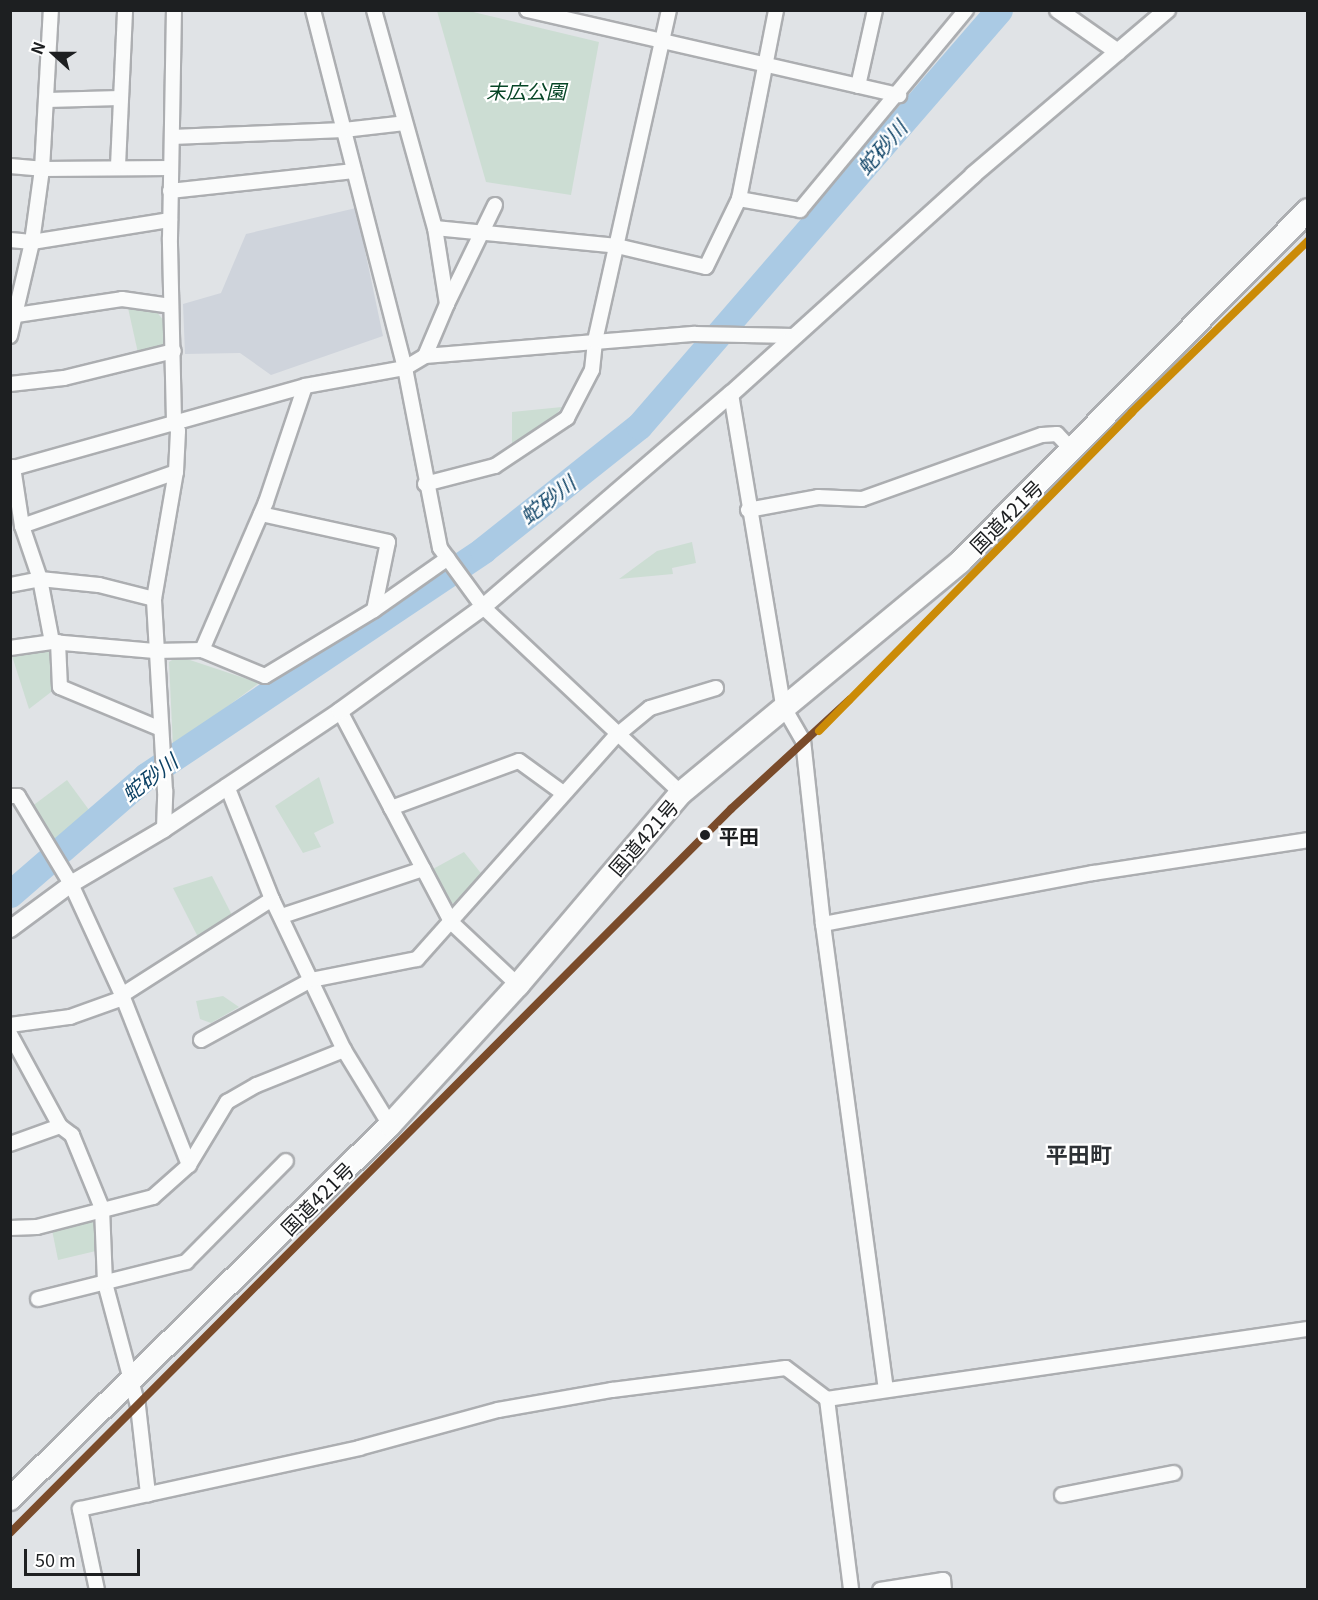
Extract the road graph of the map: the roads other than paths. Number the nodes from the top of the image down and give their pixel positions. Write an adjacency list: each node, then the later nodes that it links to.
1 (51, 10): 19 (street)
2 (125, 10): 18 (street)
3 (174, 10): 22 (street)
4 (313, 10): 21 (street)
5 (374, 10): 20 (street)
6 (527, 10): 13 (street)
7 (669, 10): 13 (street)
8 (776, 10): 15 (street)
9 (875, 10): 16 (street)
10 (966, 10): 17 (street)
11 (1058, 10): 14 (street)
12 (1167, 10): 14 (street)
13 (661, 43): 15 (street); 37 (street)
14 (1118, 52): 42 (street)
15 (763, 67): 16 (street); 29 (street)
16 (858, 86): 17 (street)
17 (899, 95): 29 (street)
18 (120, 98): 19 (street); 24 (street)
19 (47, 100): 26 (street)
20 (405, 123): 21 (street); 33 (street)
21 (344, 130): 22 (street); 27 (street)
22 (172, 137): 25 (street)
23 (10, 166): 26 (street)
24 (118, 166): 25 (street); 26 (street)
25 (171, 168): 28 (street)
26 (42, 169): 36 (street)
27 (354, 171): 28 (street); 46 (street)
28 (170, 191): 32 (street)
29 (739, 199): 37 (street)
30 (495, 205): 34 (street)
31 (1308, 210): 51 (highway, 国道421号)
32 (170, 220): 36 (street); 39 (street)
33 (435, 228): 34 (street); 38 (street)
34 (484, 233): 37 (street); 38 (street)
35 (10, 240): 36 (street)
36 (32, 242): 40 (street)
37 (617, 246): 43 (street)
38 (447, 304): 45 (street)
39 (171, 306): 40 (street); 44 (street)
40 (14, 316): 41 (street)
41 (10, 336)
42 (794, 336): 43 (street); 49 (street)
43 (595, 341): 45 (street); 54 (street)
44 (174, 351): 47 (street); 50 (street)
45 (425, 356): 46 (street)
46 (405, 368): 48 (street); 54 (street)
47 (10, 384)
48 (305, 387): 50 (street); 56 (street)
49 (731, 394): 55 (street); 62 (street)
50 (174, 421): 52 (street); 53 (street)
51 (1072, 450): 55 (street); 69 (highway, 国道421号)
52 (12, 468): 57 (street)
53 (176, 472): 57 (street); 61 (street)
54 (425, 484): 58 (street)
55 (748, 510): 69 (street)
56 (261, 514): 63 (street); 66 (street)
57 (22, 526): 59 (street)
58 (451, 561): 62 (street); 63 (street)
59 (39, 579): 60 (street); 61 (street); 64 (street)
60 (10, 585)
61 (154, 599): 67 (street)
62 (483, 607): 70 (street); 72 (street)
63 (374, 610): 66 (street)
64 (55, 642): 65 (street); 67 (street); 71 (street)
65 (10, 648)
66 (202, 650): 67 (street)
67 (155, 651): 71 (street)
68 (716, 688): 72 (street)
69 (783, 706): 75 (highway, 国道421号); 85 (street)
70 (340, 711): 73 (street); 77 (street)
71 (160, 729): 78 (street)
72 (616, 736): 74 (street); 75 (street)
73 (227, 786): 78 (street); 82 (street)
74 (563, 793): 77 (street); 84 (street)
75 (681, 793): 88 (highway, 国道421号)
76 (10, 796): 81 (street)
77 (391, 808): 80 (street)
78 (164, 829): 81 (street)
79 (1308, 840): 85 (street)
80 (423, 869): 83 (street); 84 (street)
81 (70, 884): 86 (street); 89 (street)
82 (272, 899): 83 (street); 89 (street)
83 (282, 916): 87 (street)
84 (452, 922): 87 (street); 88 (street)
85 (823, 924): 105 (street)
86 (10, 929)
87 (310, 980): 92 (street); 93 (street)
88 (518, 985): 94 (highway, 国道421号)
89 (123, 997): 90 (street); 98 (street)
90 (10, 1025)
91 (10, 1034): 95 (street)
92 (201, 1040)
93 (344, 1050): 94 (street); 98 (street)
94 (390, 1125): 104 (highway, 国道421号)
95 (60, 1126): 96 (street); 99 (street)
96 (10, 1144)
97 (286, 1161): 101 (street)
98 (189, 1165): 99 (street)
99 (102, 1208): 100 (street); 101 (street)
100 (10, 1228)
101 (105, 1283): 102 (street); 104 (street)
102 (38, 1299)
103 (1308, 1329): 105 (street)
104 (132, 1377): 108 (street); 110 (highway, 国道421号)
105 (886, 1389): 106 (street)
106 (827, 1399): 108 (street); 112 (street)
107 (1174, 1473): 109 (street)
108 (148, 1494): 111 (street)
109 (1062, 1495)
110 (10, 1499)
111 (97, 1590)
112 (852, 1590)
113 (879, 1590): 114 (street)
114 (945, 1590)

